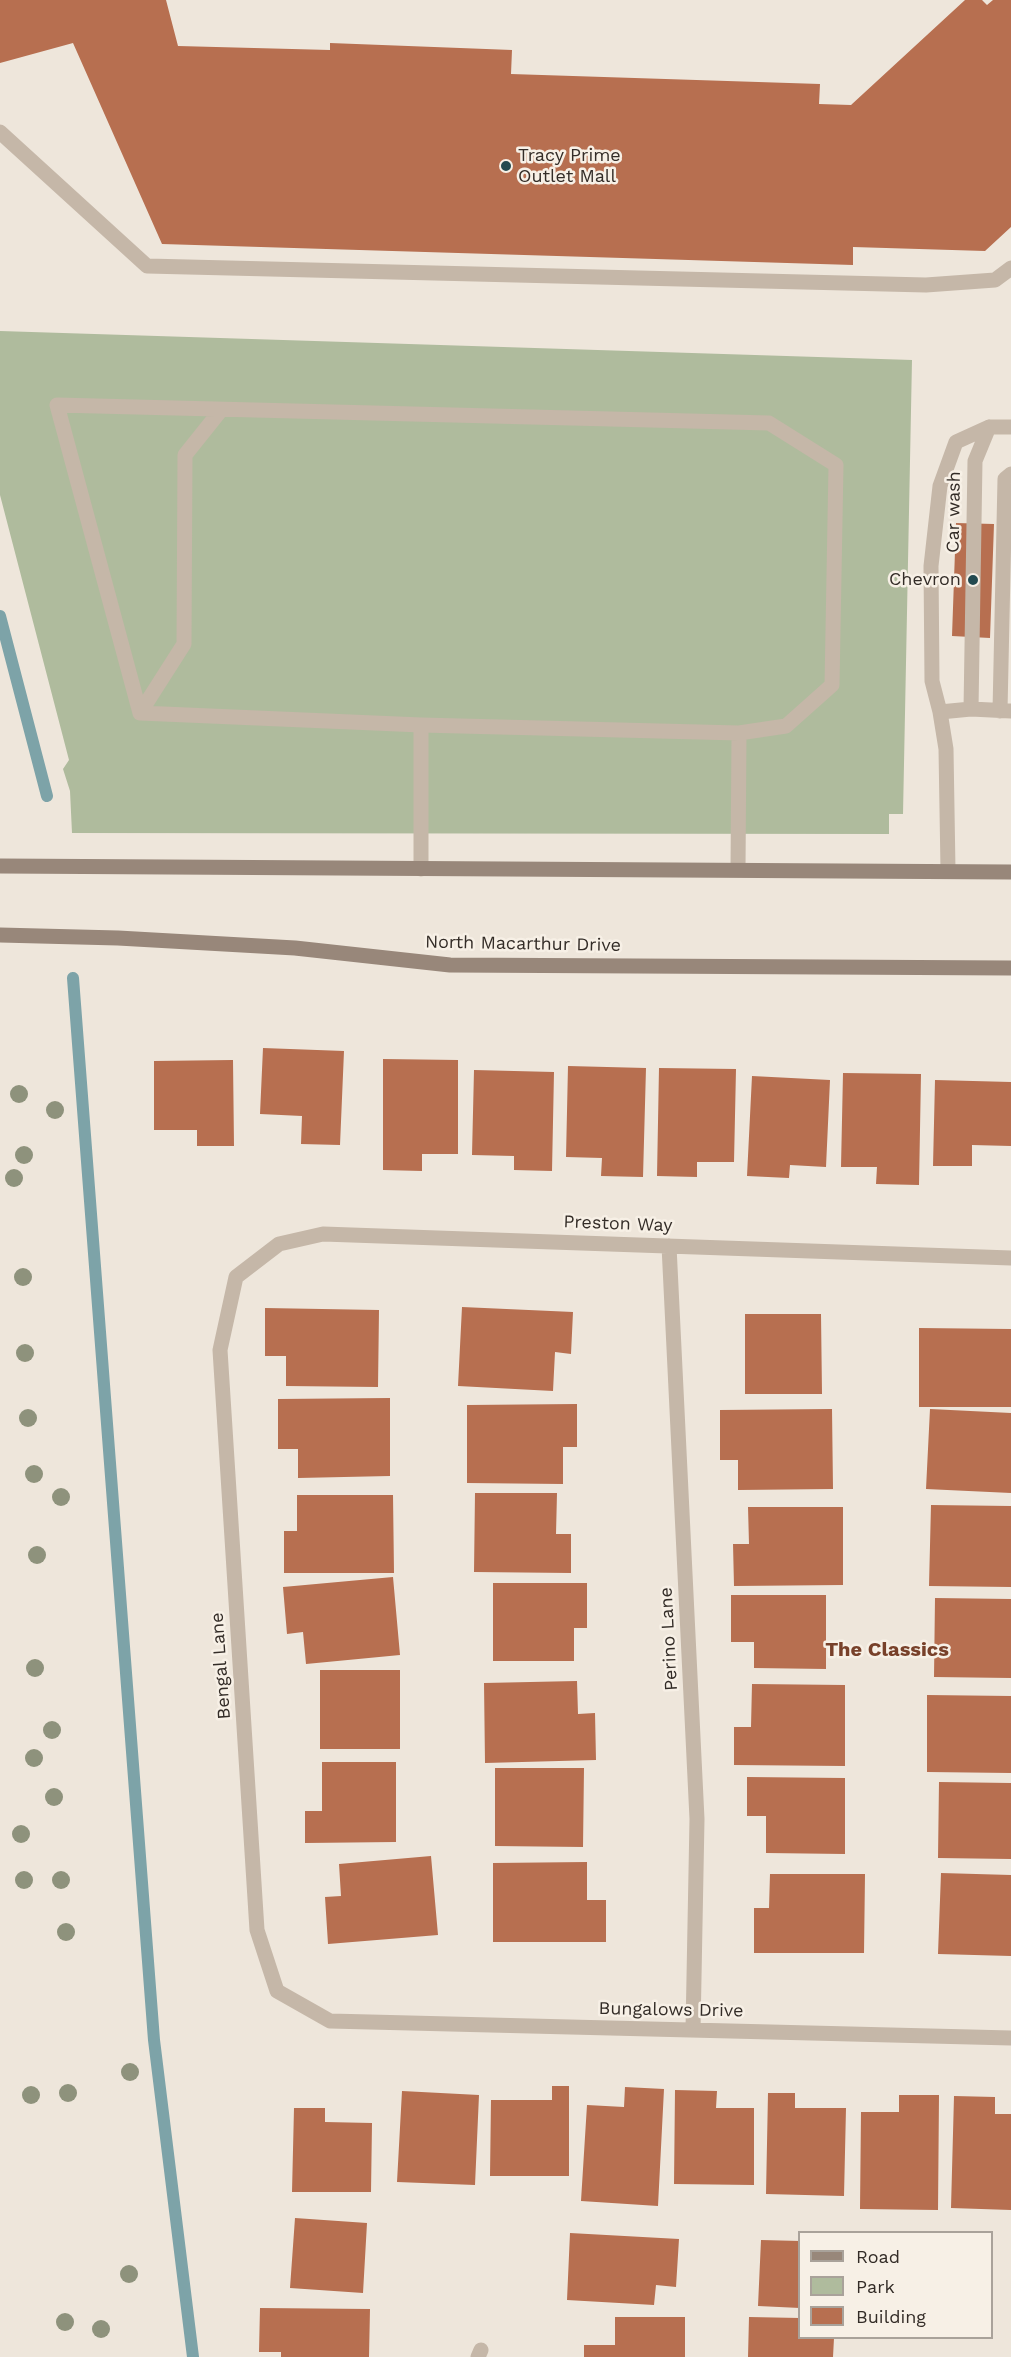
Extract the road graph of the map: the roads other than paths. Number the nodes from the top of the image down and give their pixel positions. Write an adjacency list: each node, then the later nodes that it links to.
1 (0, 132): 2 (street)
2 (1011, 268)
3 (221, 410): 10 (street); 10 (street); 12 (street)
4 (989, 427): 5 (street); 7 (street, Car wash); 9 (street)
5 (1011, 427)
6 (1011, 474): 8 (street)
7 (970, 710): 8 (street); 9 (street)
8 (1006, 711)
9 (940, 712): 16 (street)
10 (140, 713): 11 (street)
11 (421, 725): 12 (street); 14 (street)
12 (739, 733): 15 (street)
13 (0, 866): 14 (main road)
14 (421, 869): 15 (main road)
15 (738, 869): 16 (main road)
16 (948, 870): 17 (main road)
17 (1011, 872)
18 (0, 935): 19 (main road, North Macarthur Drive)
19 (1011, 968)
20 (669, 1246): 21 (street, Preston Way); 22 (street, Preston Way); 24 (street, Perino Lane)
21 (1011, 1258)
22 (236, 1278): 23 (street, Bengal Lane)
23 (330, 2021): 24 (street, Bungalows Drive)
24 (693, 2030): 25 (street, Bungalows Drive)
25 (1011, 2038)

